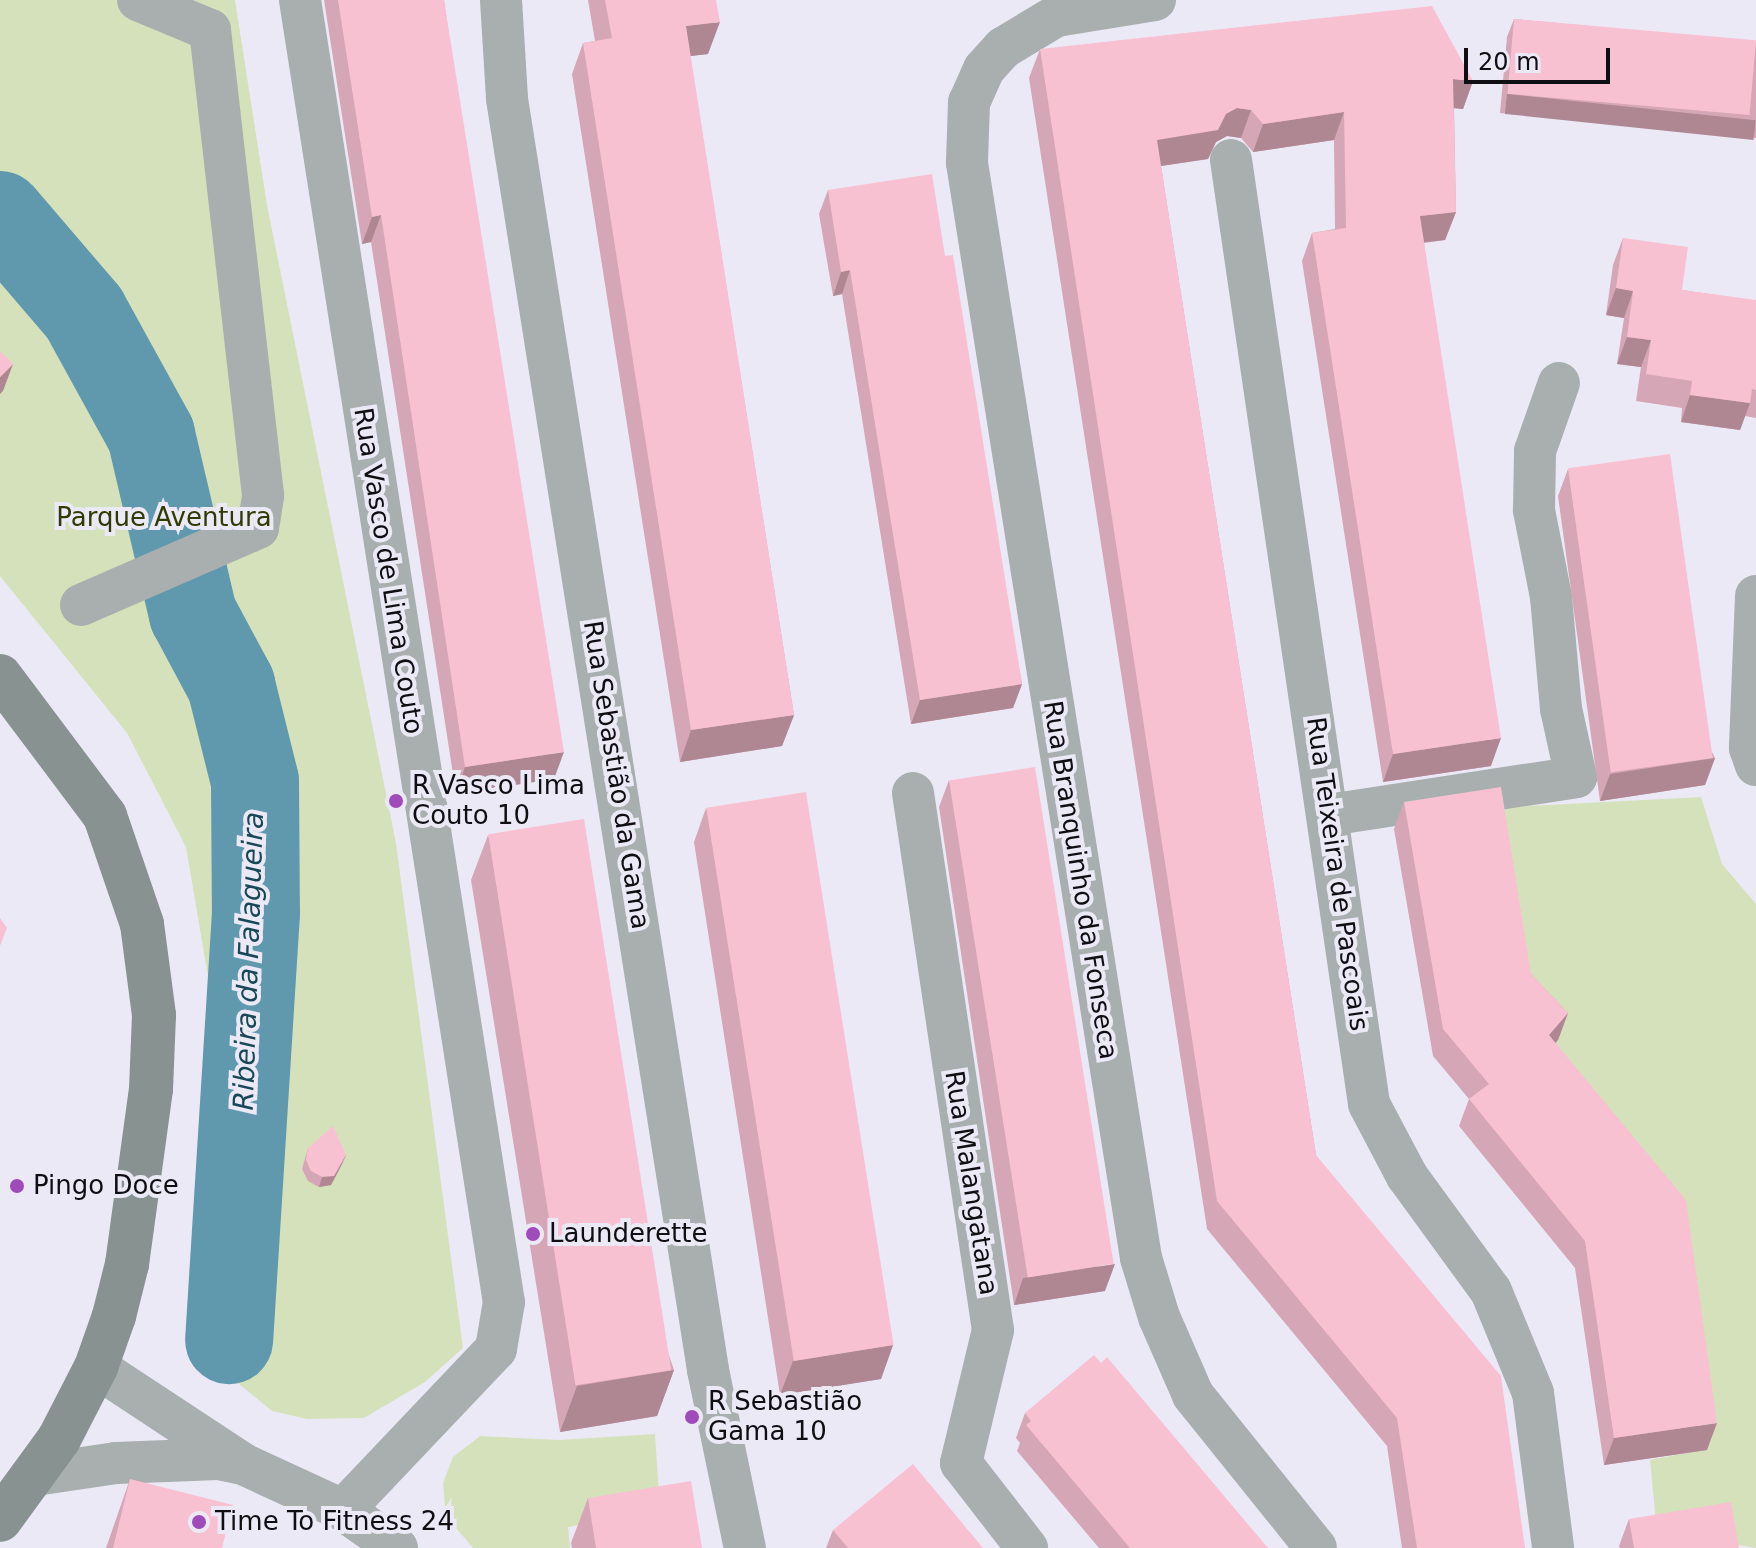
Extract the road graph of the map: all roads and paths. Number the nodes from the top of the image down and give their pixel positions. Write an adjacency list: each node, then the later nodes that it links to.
1 (138, 0): 8 (street)
2 (300, 0): 16 (street, Rua Vasco de Lima Couto)
3 (501, 0): 19 (street, Rua Sebastião da Gama)
4 (1155, 0): 21 (street, Rua Branquinho da Fonseca)
5 (1231, 160): 12 (street, Rua Teixeira de Pascoais)
6 (1559, 383): 12 (street)
7 (1756, 596): 10 (street)
8 (81, 605)
9 (0, 676): 13 (street)
10 (1756, 765)
11 (913, 793): 20 (street, Rua Malangatana)
12 (1329, 815): 22 (street, Rua Teixeira de Pascoais)
13 (96, 1367): 14 (street); 15 (street)
14 (243, 1464): 15 (street); 16 (street)
15 (35, 1475): 17 (street)
16 (343, 1510): 18 (street)
17 (0, 1520)
18 (397, 1548)
19 (745, 1548)
20 (1027, 1548)
21 (1316, 1548)
22 (1553, 1548)

